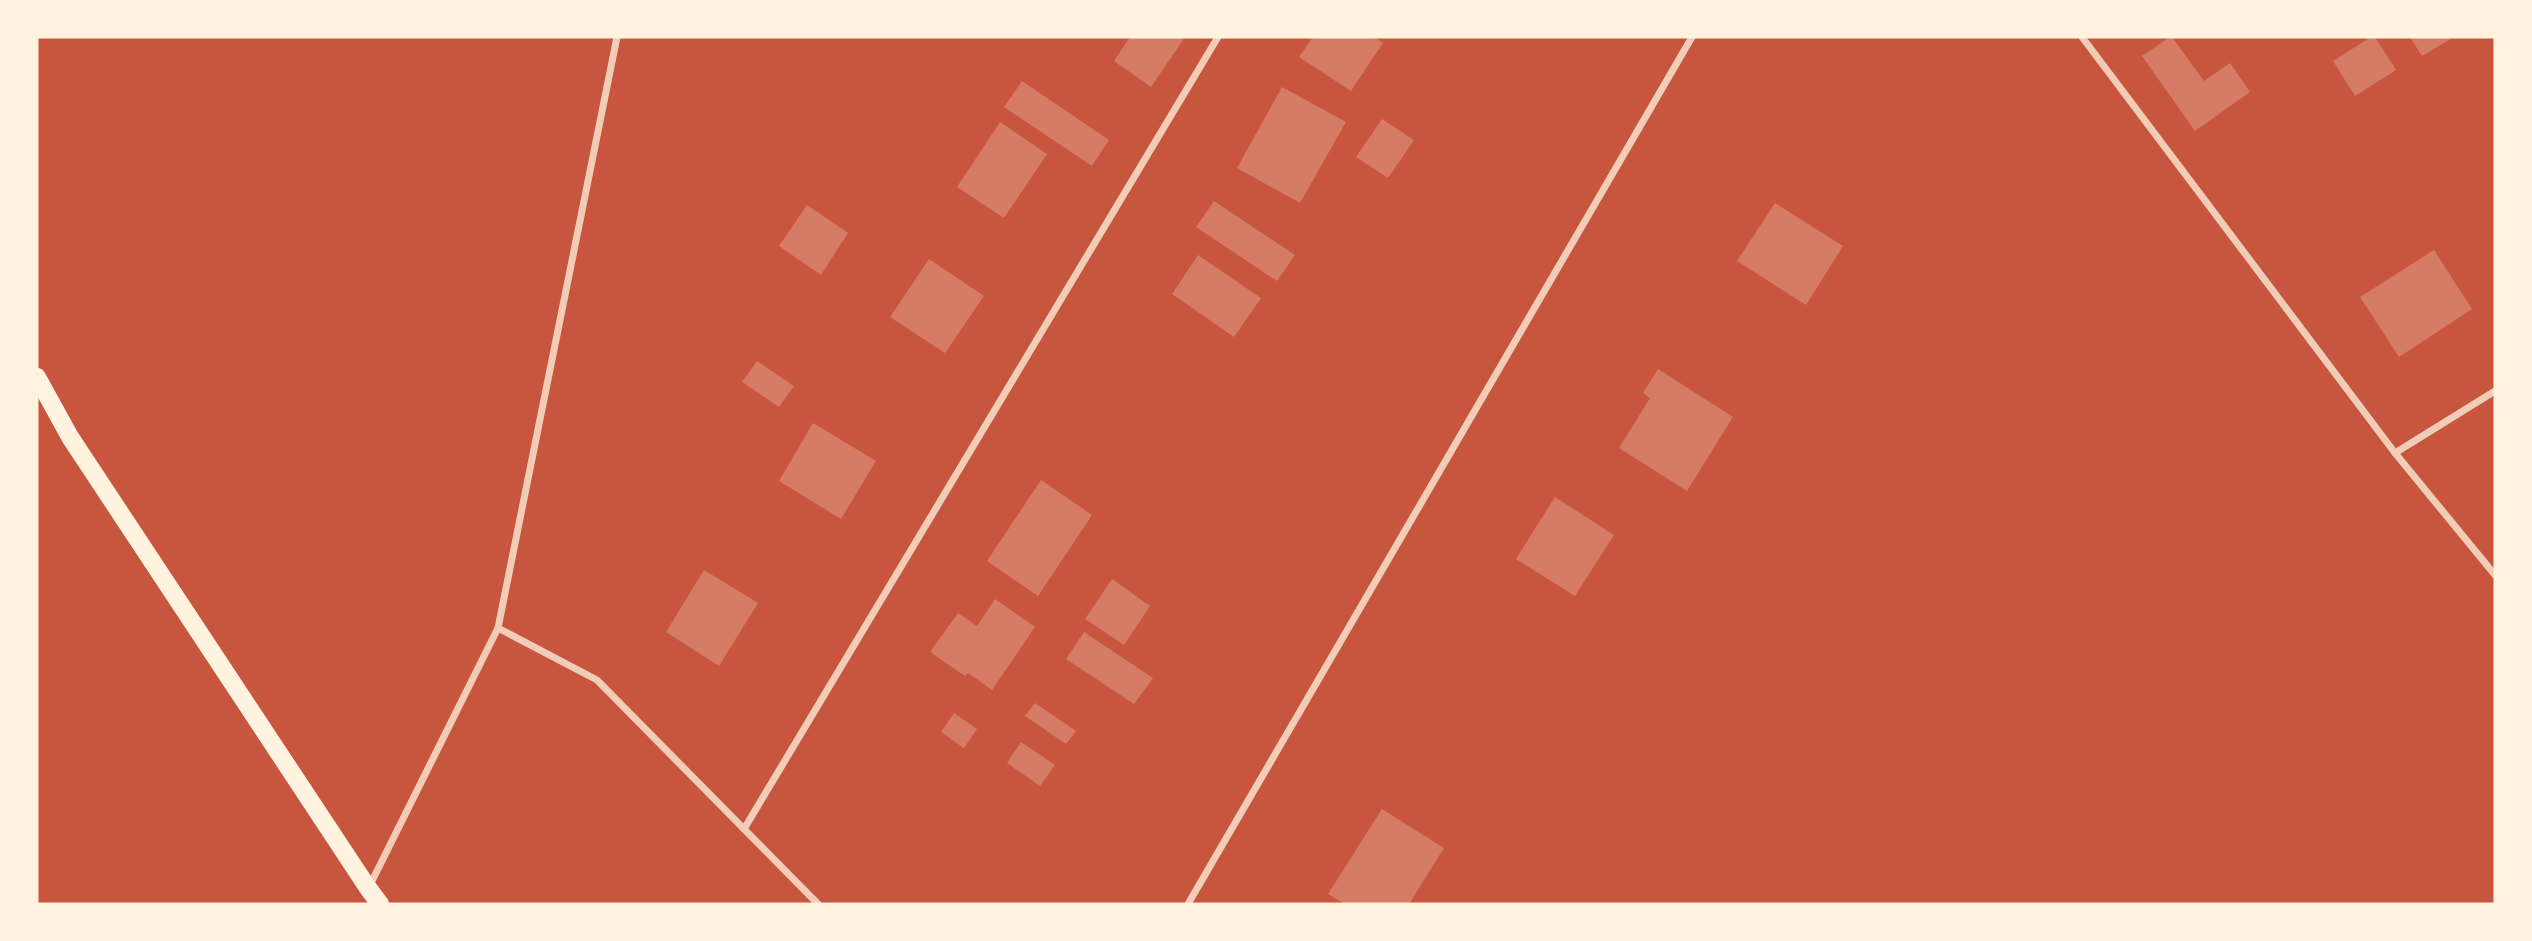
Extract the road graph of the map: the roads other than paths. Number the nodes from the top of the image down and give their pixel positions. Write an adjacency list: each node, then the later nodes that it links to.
1 (617, 37): 9 (street)
2 (1218, 37): 10 (street)
3 (1692, 37): 14 (street)
4 (2081, 37): 7 (street)
5 (37, 377): 11 (main road)
6 (2495, 391): 7 (street)
7 (2395, 453): 8 (street)
8 (2495, 575)
9 (498, 628): 10 (street); 11 (street)
10 (744, 829): 13 (street)
11 (368, 888): 12 (main road)
12 (380, 904)
13 (818, 904)
14 (1188, 904)

